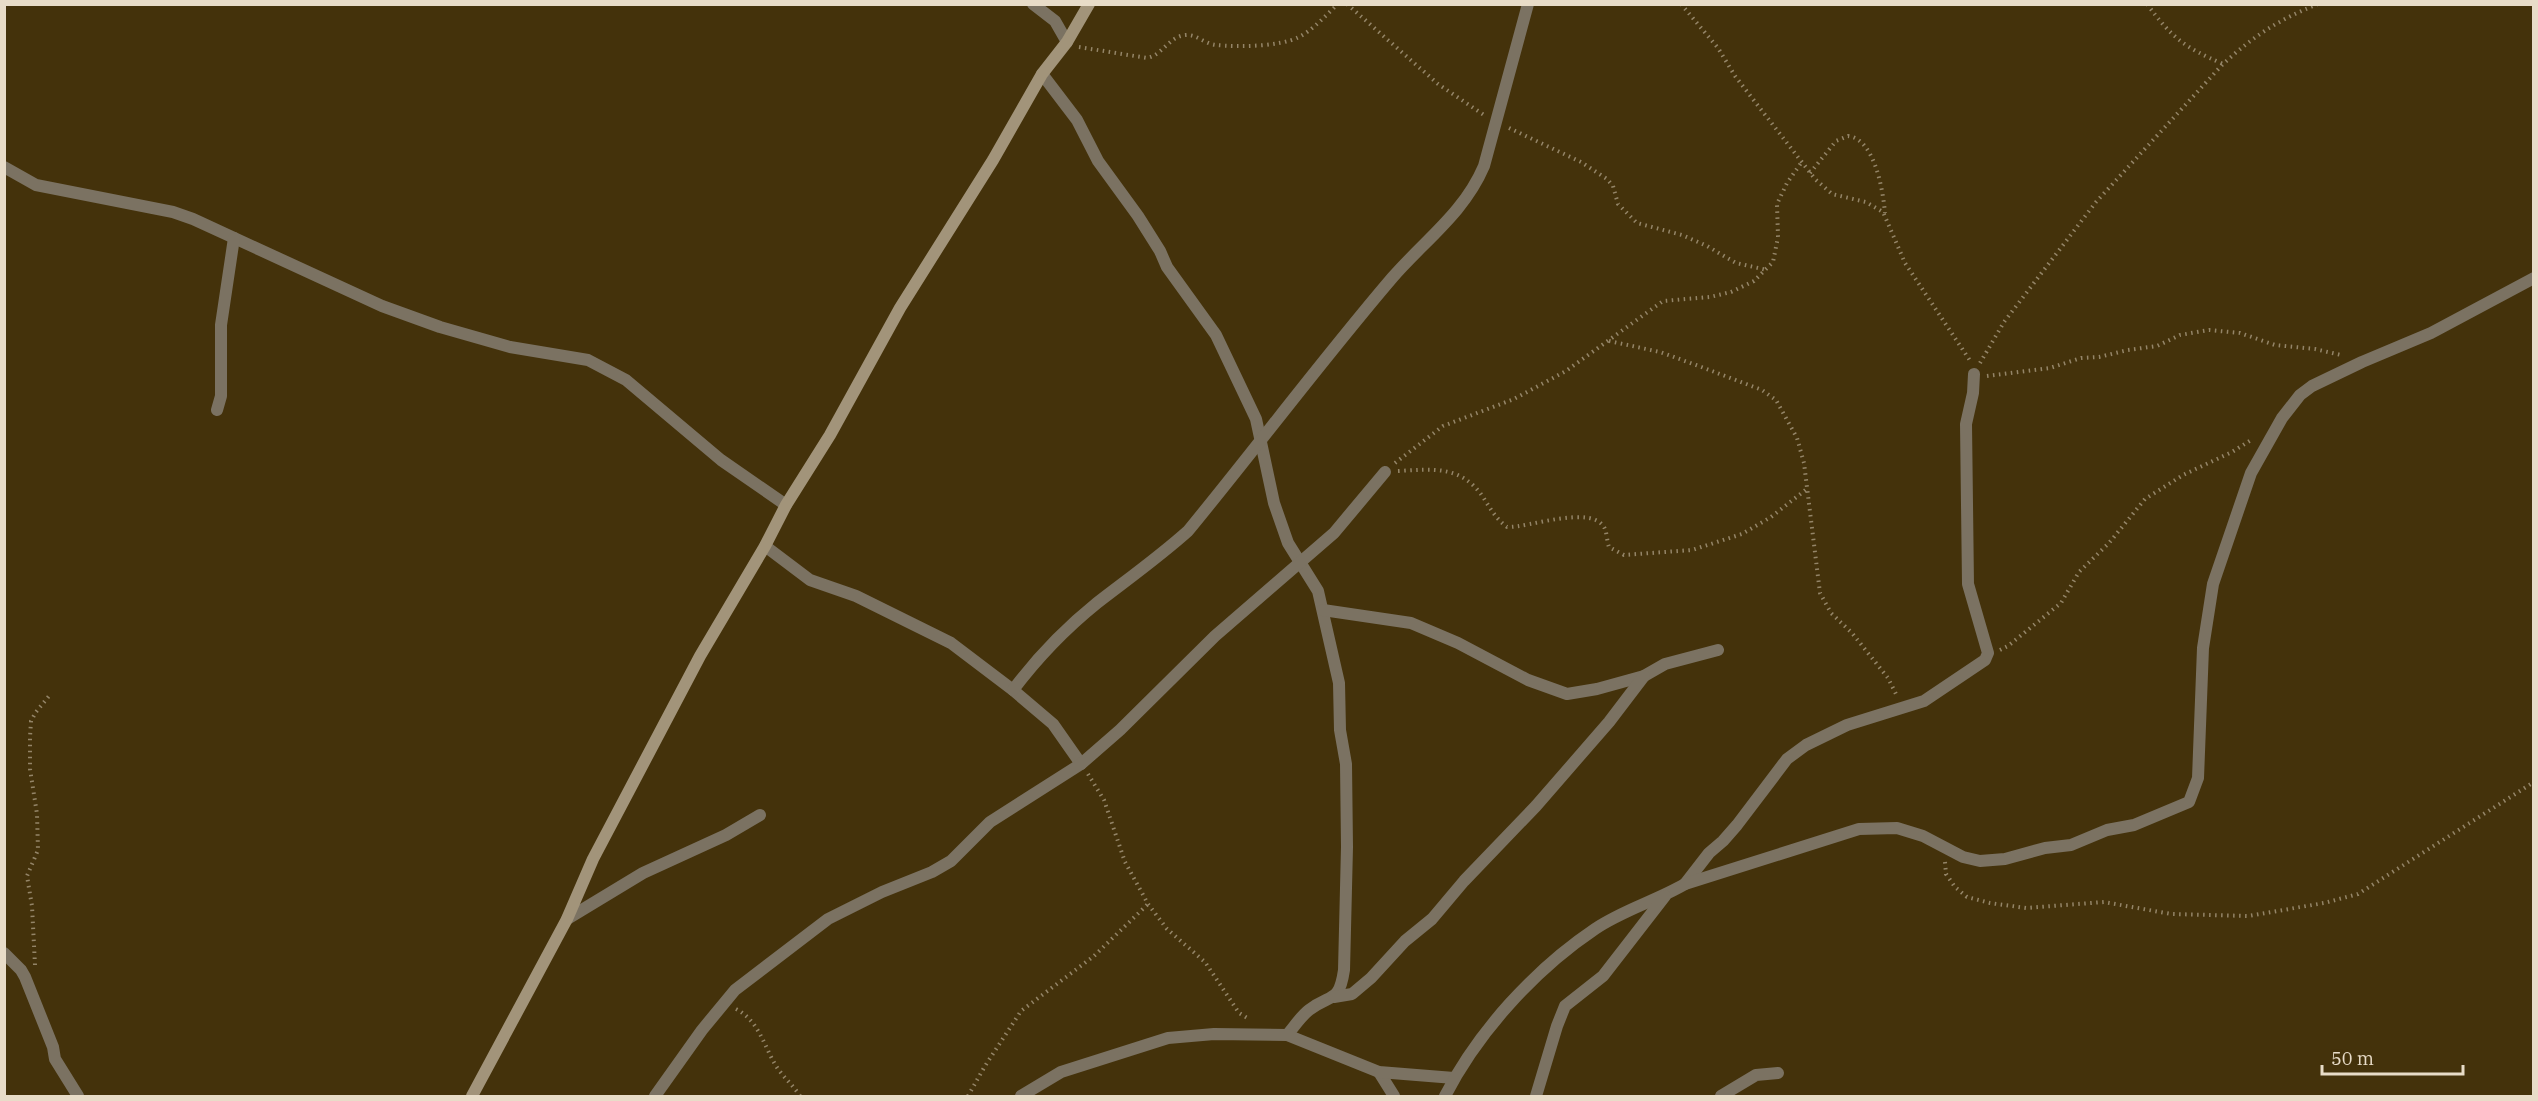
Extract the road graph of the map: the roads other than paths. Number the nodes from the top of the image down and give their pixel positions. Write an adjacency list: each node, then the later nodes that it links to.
1 (1033, 4): 4 (street)
2 (1089, 4): 4 (street)
3 (1528, 4): 11 (street)
4 (1067, 42): 5 (street)
5 (1042, 74): 11 (street); 13 (street)
6 (4, 167): 7 (street)
7 (234, 238): 10 (street); 13 (street)
8 (2534, 278): 22 (street)
9 (1974, 374): 22 (street)
10 (217, 410)
11 (1261, 443): 15 (street); 19 (street)
12 (1385, 472): 15 (street)
13 (786, 505): 14 (street)
14 (765, 546): 19 (street); 24 (street)
15 (1300, 562): 16 (street); 20 (street)
16 (1323, 610): 18 (street); 26 (street)
17 (1718, 650): 18 (street)
18 (1644, 676): 26 (street)
19 (1013, 690): 20 (street)
20 (1081, 764): 33 (street)
21 (760, 815): 24 (street)
22 (1685, 884): 23 (street)
23 (1666, 896): 30 (street); 37 (street)
24 (567, 919): 32 (street)
25 (4, 952): 31 (street)
26 (1334, 997): 27 (street)
27 (1287, 1035): 28 (street); 34 (street)
28 (1379, 1072): 30 (street); 35 (street)
29 (1778, 1073): 38 (street)
30 (1454, 1078): 36 (street)
31 (78, 1096)
32 (472, 1096)
33 (656, 1096)
34 (1021, 1096)
35 (1394, 1096)
36 (1445, 1096)
37 (1536, 1096)
38 (1721, 1096)

